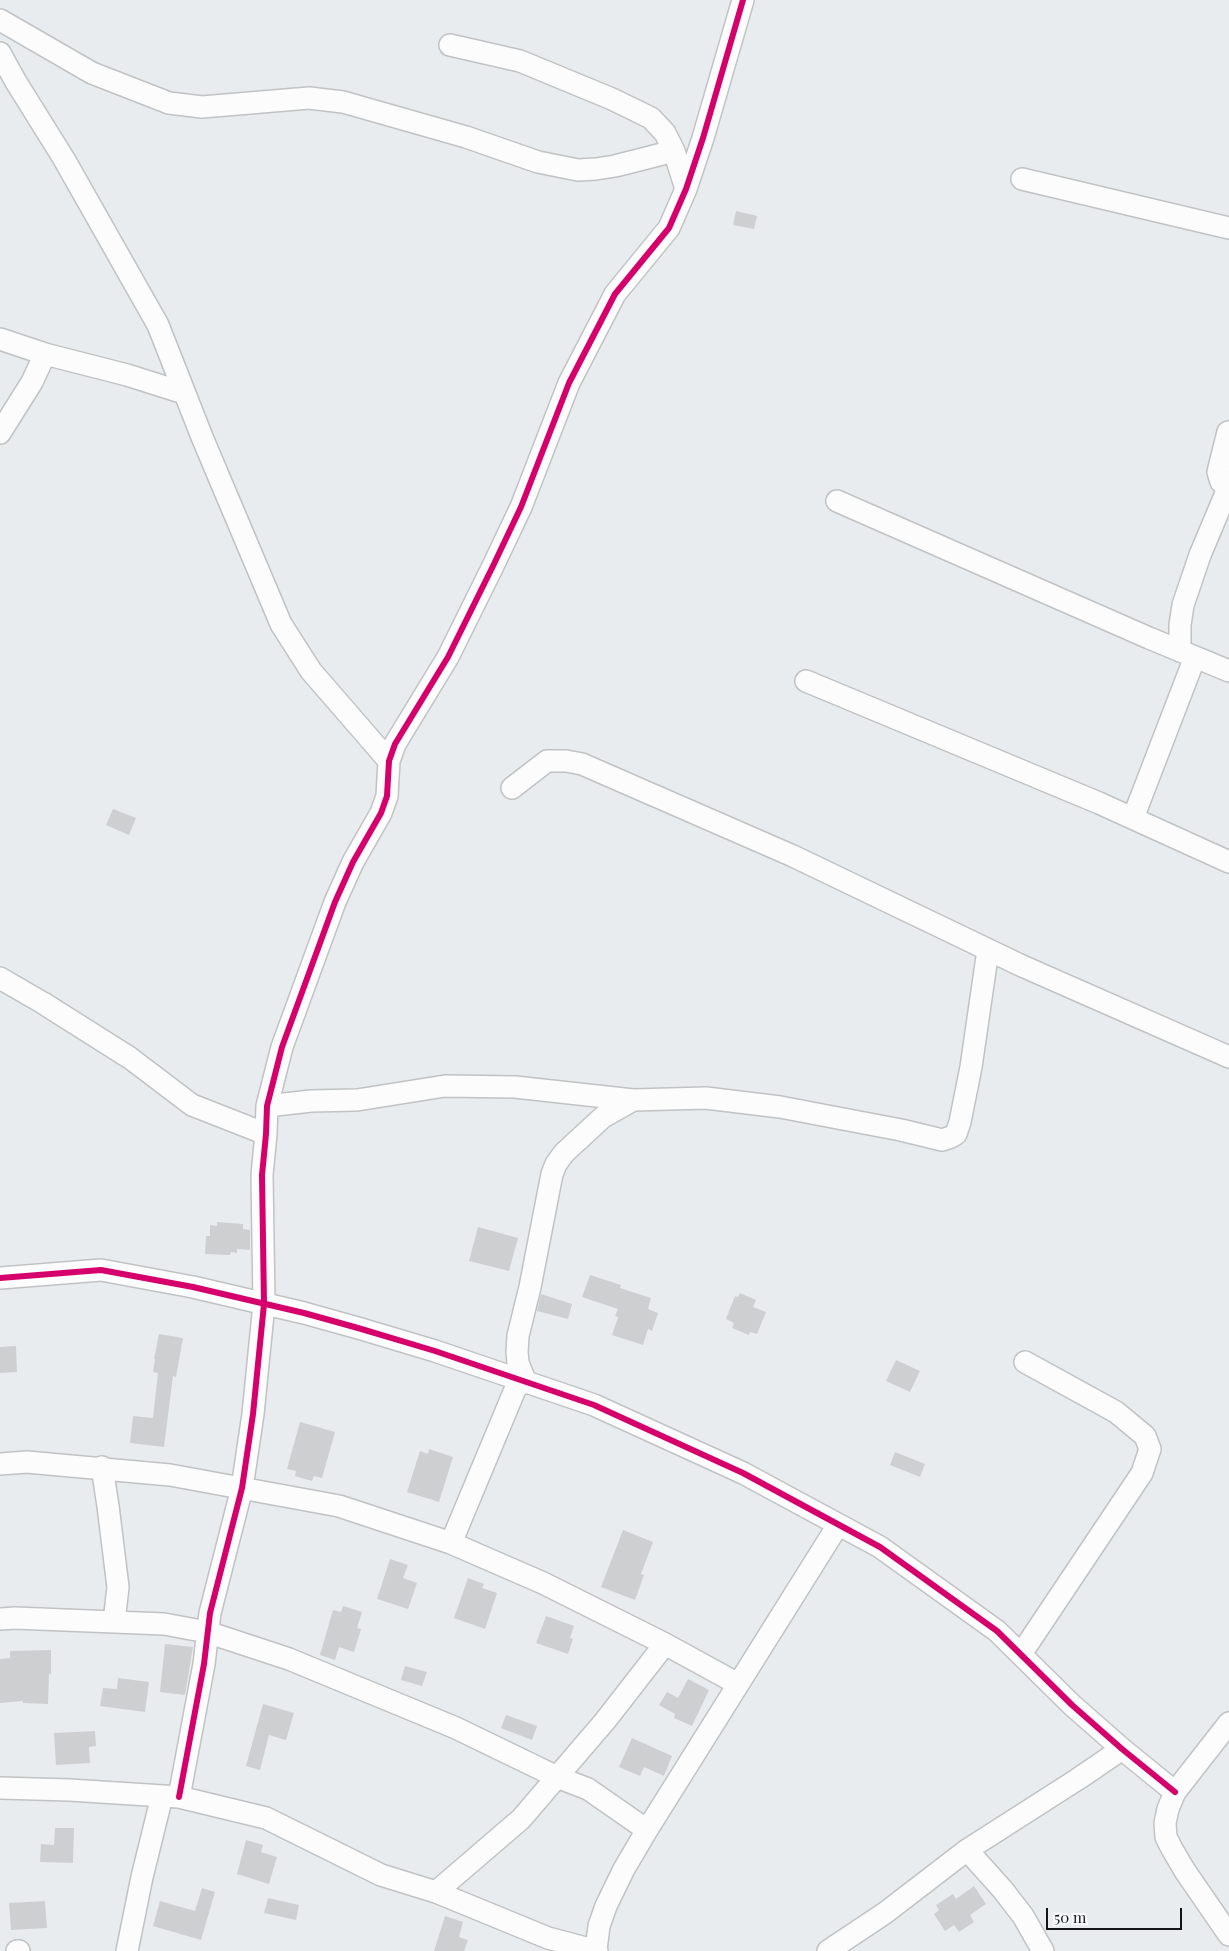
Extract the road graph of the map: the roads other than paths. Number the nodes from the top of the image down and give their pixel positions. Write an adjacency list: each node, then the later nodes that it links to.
1 (743, 0): 7 (street)
2 (0, 20): 5 (street)
3 (450, 45): 5 (street)
4 (0, 53): 11 (street)
5 (674, 151): 7 (street)
6 (1022, 179): 8 (street)
7 (686, 189): 19 (street)
8 (1229, 228)
9 (0, 339): 10 (street)
10 (45, 354): 11 (street); 13 (street)
11 (184, 392): 19 (street)
12 (1228, 432): 14 (street)
13 (0, 433)
14 (1229, 486): 16 (street)
15 (837, 501): 16 (street)
16 (1188, 654): 17 (street); 21 (street)
17 (1229, 671)
18 (806, 681): 21 (street)
19 (390, 761): 27 (street)
20 (512, 788): 23 (street)
21 (1133, 818): 22 (street)
22 (1229, 862)
23 (988, 950): 25 (street); 26 (street)
24 (0, 978): 28 (street)
25 (1229, 1057)
26 (633, 1100): 27 (street); 32 (street)
27 (267, 1106): 28 (street)
28 (266, 1134): 30 (street)
29 (0, 1278): 30 (street)
30 (264, 1304): 32 (street); 35 (street)
31 (1025, 1362): 42 (street)
32 (522, 1382): 36 (street); 37 (street)
33 (0, 1464): 34 (street)
34 (102, 1467): 35 (street); 39 (street)
35 (242, 1488): 37 (street); 40 (street)
36 (838, 1525): 42 (street); 43 (street)
37 (451, 1542): 41 (street)
38 (0, 1619): 39 (street)
39 (114, 1622): 40 (street)
40 (207, 1632): 46 (street); 49 (street)
41 (665, 1644): 43 (street); 46 (street)
42 (1021, 1654): 45 (street)
43 (738, 1684): 50 (street)
44 (1229, 1723): 48 (street)
45 (1122, 1749): 48 (street); 51 (street)
46 (557, 1777): 50 (street); 52 (street)
47 (0, 1788): 49 (street)
48 (1176, 1792): 53 (street)
49 (170, 1797): 52 (street); 55 (street)
50 (647, 1830): 56 (street)
51 (967, 1850): 54 (street); 57 (street)
52 (436, 1892): 56 (street)
53 (1229, 1935)
54 (838, 1948)
55 (127, 1951)
56 (596, 1951)
57 (1043, 1951)

